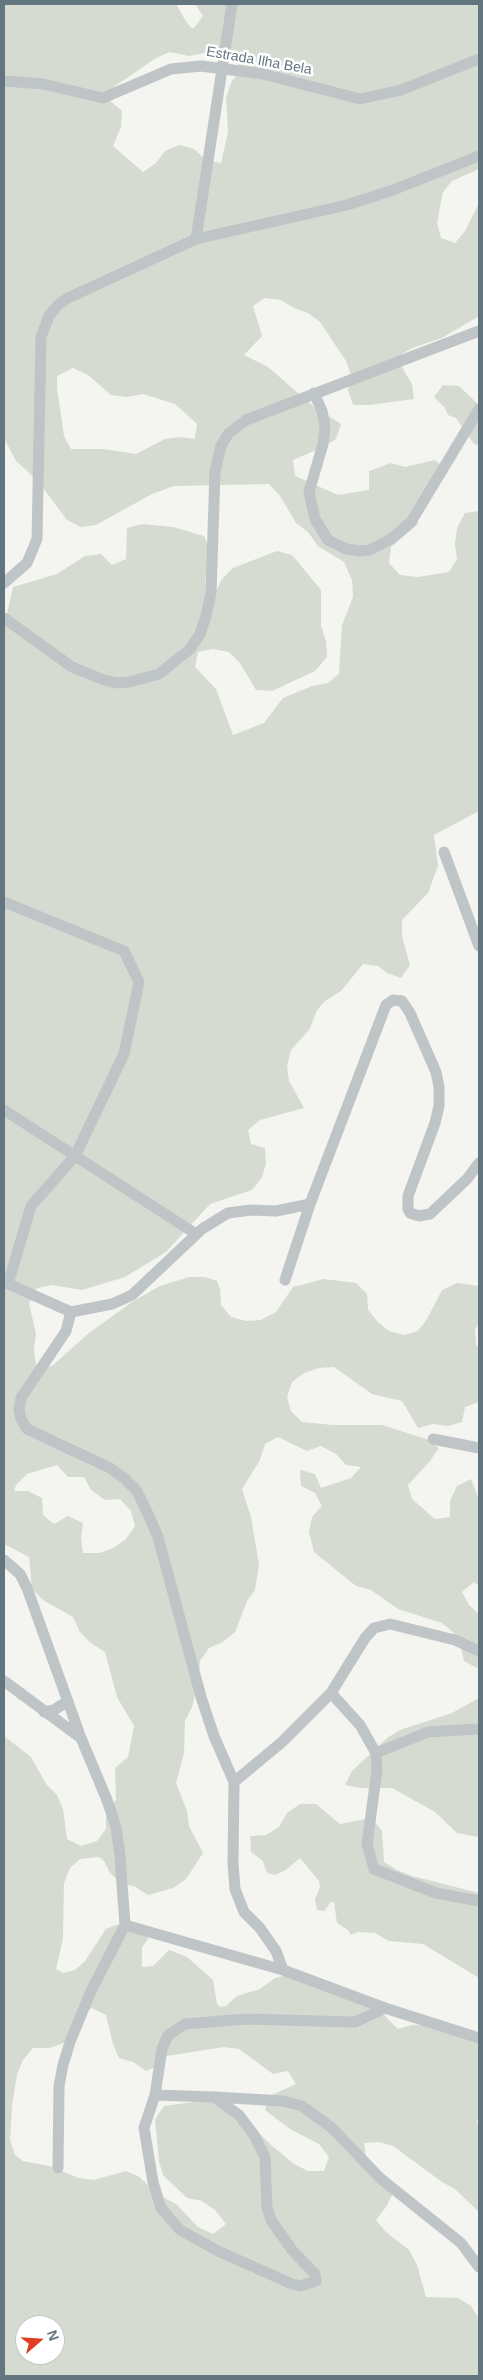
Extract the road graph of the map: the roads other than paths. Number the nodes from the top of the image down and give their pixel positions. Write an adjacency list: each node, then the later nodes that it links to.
1 (232, 4): 3 (street)
2 (479, 59): 3 (street, Estrada Ilha Bela)
3 (222, 67): 4 (street, Estrada Ilha Bela); 6 (street)
4 (4, 80)
5 (479, 156): 6 (street)
6 (196, 239): 10 (street)
7 (479, 331): 8 (street)
8 (314, 394): 9 (street); 11 (street)
9 (479, 409)
10 (4, 584)
11 (4, 618)
12 (444, 852): 14 (street)
13 (4, 902): 16 (street)
14 (479, 946)
15 (4, 1110): 16 (street)
16 (75, 1156): 19 (street); 21 (street)
17 (479, 1163): 18 (street)
18 (310, 1204): 19 (street); 20 (street)
19 (196, 1234): 22 (street)
20 (285, 1280)
21 (6, 1283): 22 (street)
22 (71, 1312): 34 (street)
23 (432, 1439): 24 (street)
24 (479, 1448)
25 (4, 1560): 29 (street)
26 (479, 1651): 28 (street)
27 (4, 1682): 30 (street)
28 (332, 1693): 33 (street); 34 (street)
29 (68, 1701): 30 (street); 32 (street)
30 (44, 1712): 32 (street)
31 (479, 1730): 33 (street)
32 (81, 1738): 36 (street)
33 (376, 1753): 35 (street)
34 (234, 1782): 37 (street)
35 (479, 1901)
36 (125, 1925): 37 (street); 42 (street)
37 (283, 1970): 38 (street)
38 (385, 2008): 39 (street); 40 (street)
39 (479, 2038)
40 (155, 2095): 41 (street); 41 (street)
41 (214, 2097): 43 (street)
42 (58, 2168)
43 (479, 2268)

